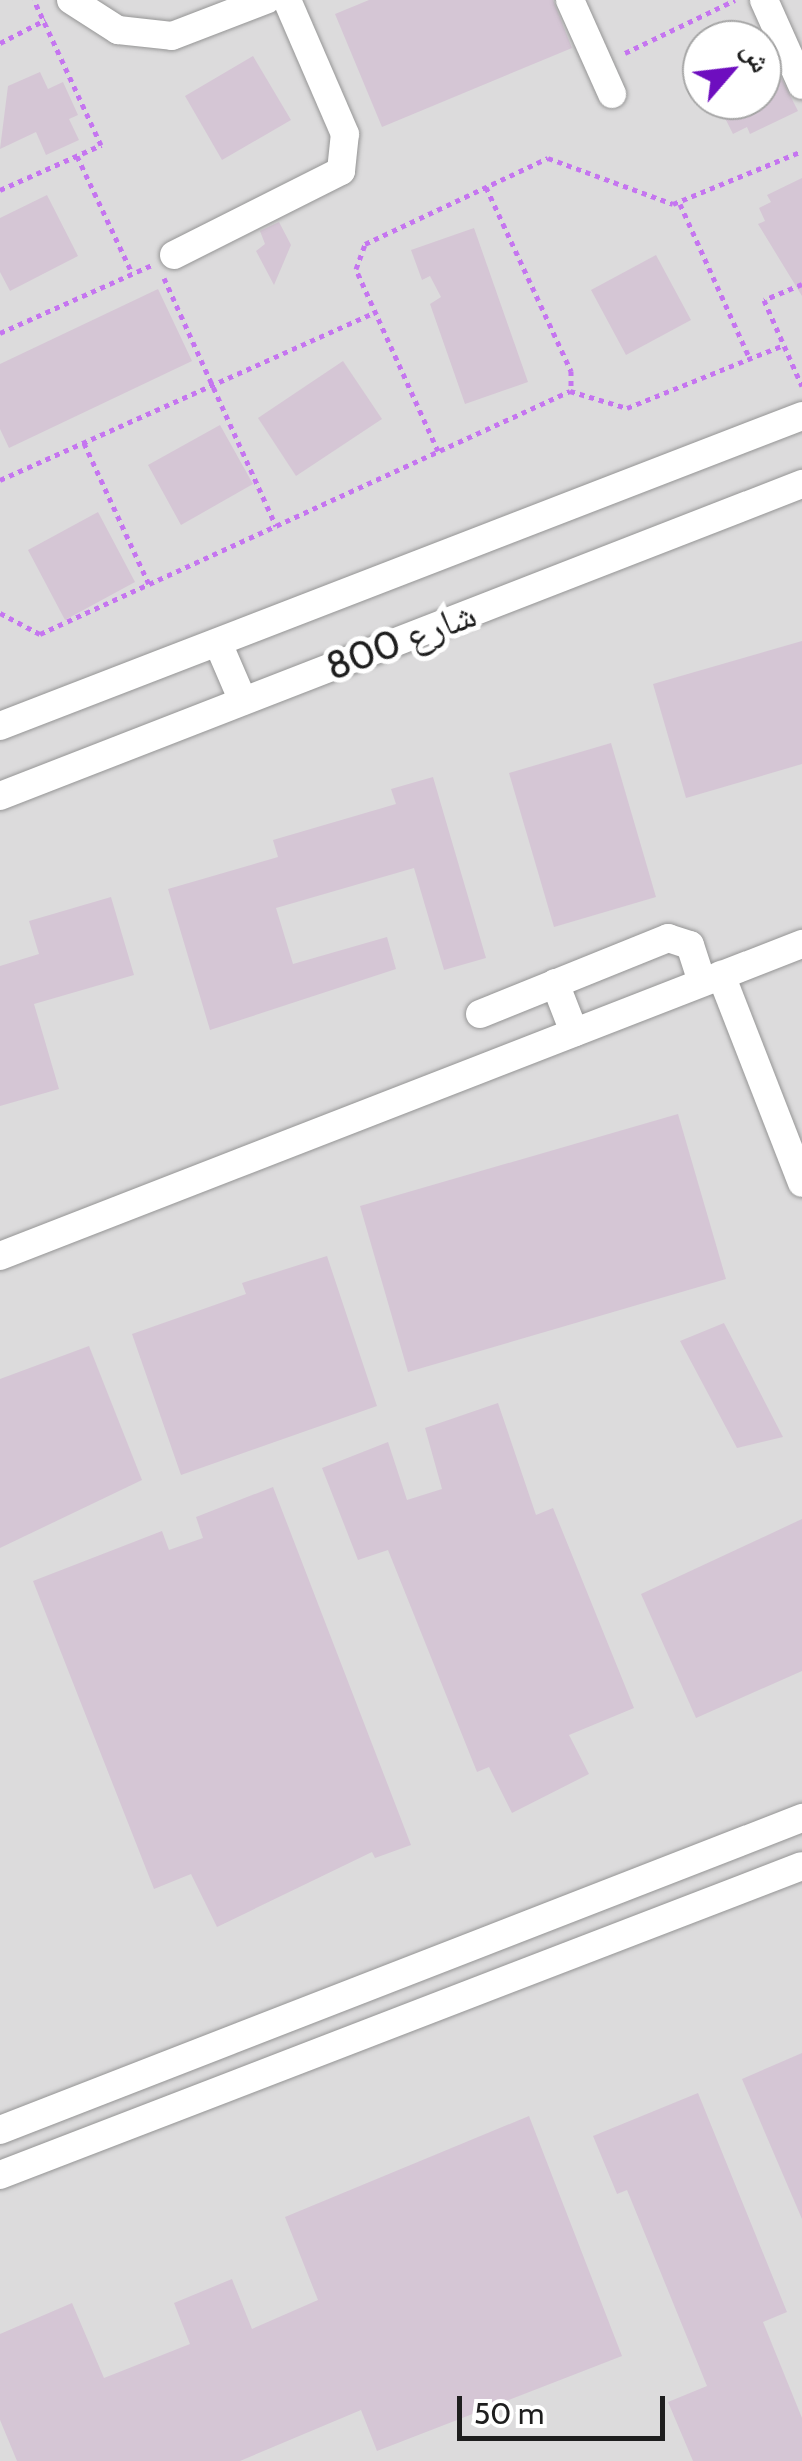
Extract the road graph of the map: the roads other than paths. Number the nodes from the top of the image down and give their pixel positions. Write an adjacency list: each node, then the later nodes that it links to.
1 (72, 0): 2 (street)
2 (266, 0)
3 (287, 0): 8 (street)
4 (570, 0): 7 (street)
5 (764, 0): 6 (street)
6 (802, 85)
7 (612, 94)
8 (174, 255)
9 (802, 416): 11 (street, شارع 800)
10 (802, 484): 12 (street, شارع 800)
11 (218, 643): 12 (street); 13 (street, شارع 800)
12 (243, 701): 14 (street, شارع 800)
13 (0, 726)
14 (0, 796)
15 (802, 944): 16 (street)
16 (711, 978): 17 (street); 19 (street); 20 (street)
17 (555, 983): 18 (street); 19 (street)
18 (480, 1014)
19 (574, 1032): 21 (street)
20 (802, 1183)
21 (0, 1256)
22 (802, 1818): 24 (street)
23 (802, 1866): 25 (street)
24 (0, 2130)
25 (0, 2175)

